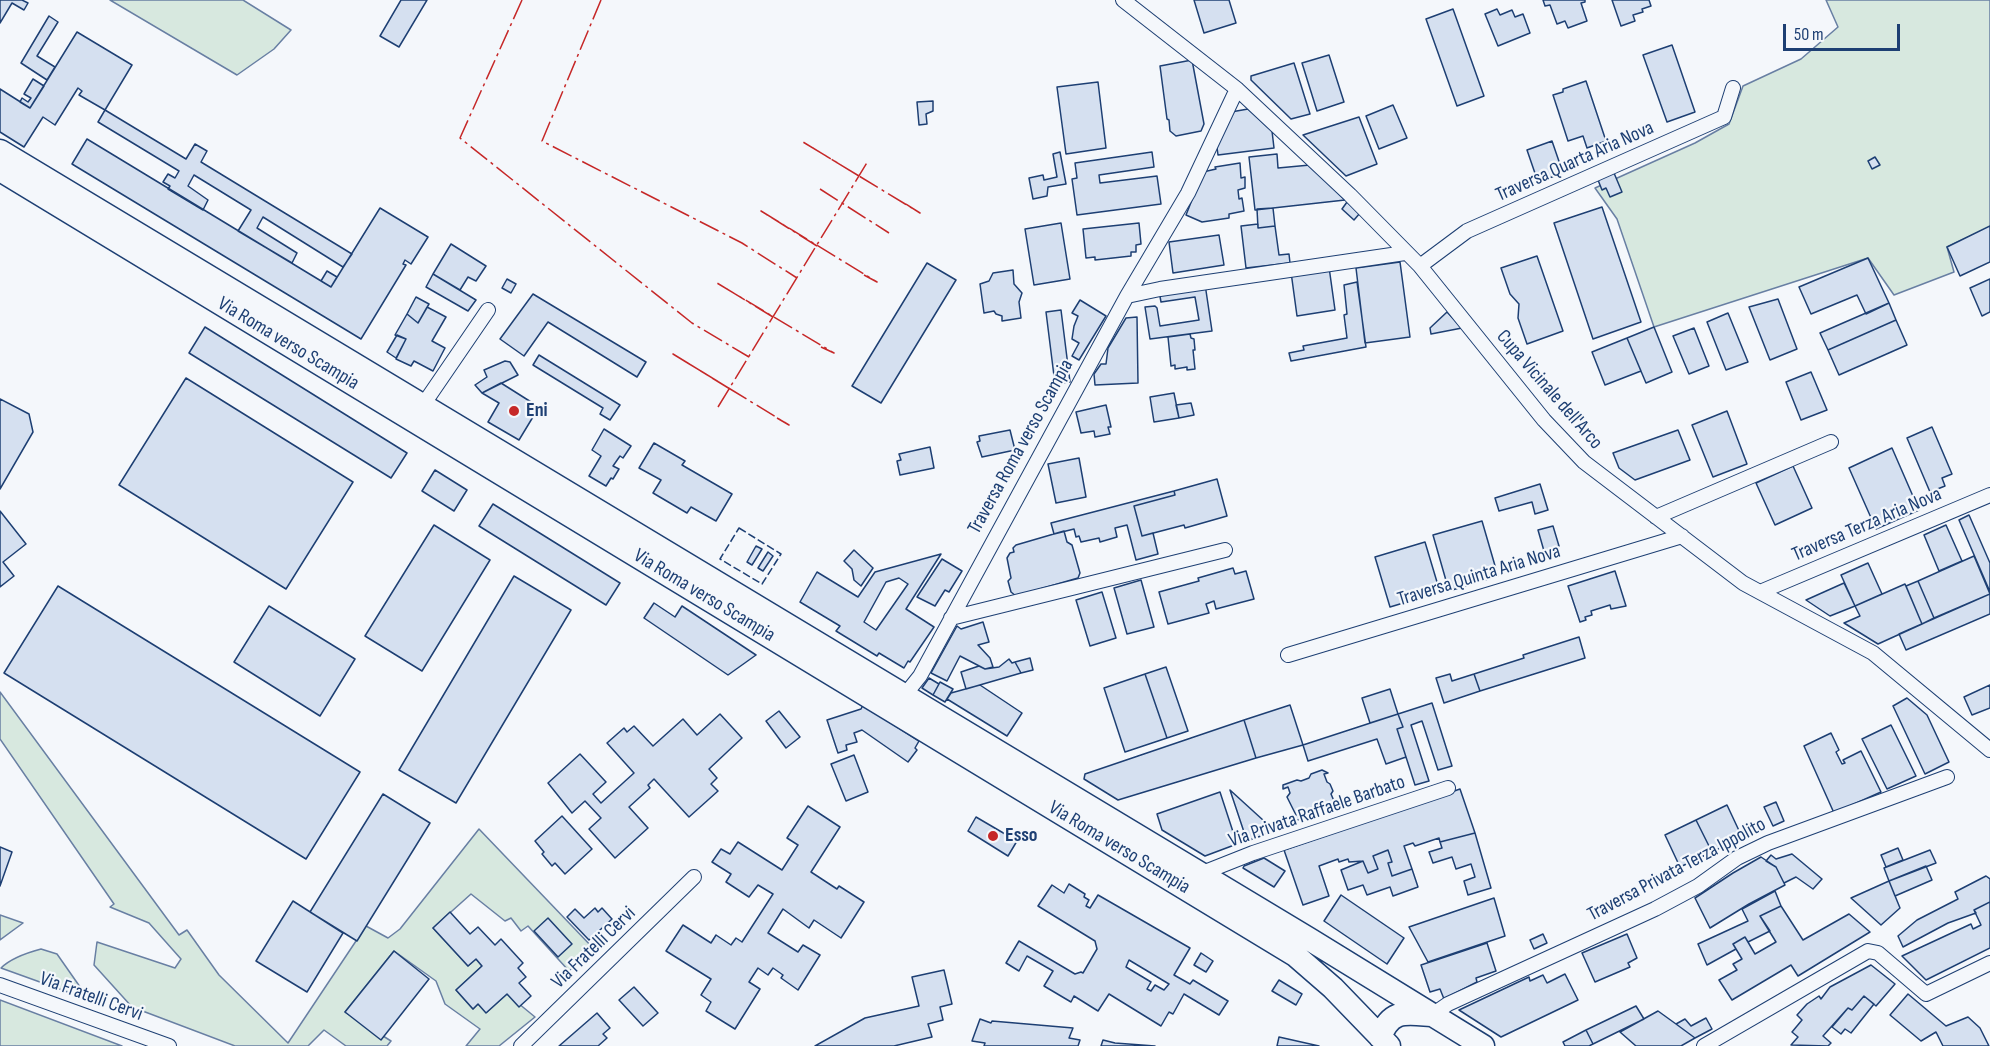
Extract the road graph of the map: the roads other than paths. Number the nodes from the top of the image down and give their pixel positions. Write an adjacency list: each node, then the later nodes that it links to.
1 (1123, 0): 3 (street, Cupa Vicinale dell'Arco)
2 (1733, 88): 7 (street, Traversa Quarta Aria Nova)
3 (1237, 90): 6 (street, Cupa Vicinale dell'Arco); 8 (street, Traversa Roma verso Scampia)
4 (0, 151): 10 (main road, Via Roma verso Scampia)
5 (0, 170): 10 (main road, Via Roma verso Scampia)
6 (1405, 253): 7 (street, Cupa Vicinale dell'Arco); 8 (street)
7 (1420, 266): 13 (street, Cupa Vicinale dell'Arco)
8 (1127, 296): 17 (street, Traversa Roma verso Scampia)
9 (488, 310): 10 (street)
10 (418, 413): 19 (main road, Via Roma verso Scampia); 28 (main road, Via Roma verso Scampia)
11 (1831, 442): 13 (street)
12 (1990, 495): 16 (street, Traversa Terza Aria Nova)
13 (1656, 517): 14 (street, Cupa Vicinale dell'Arco)
14 (1682, 536): 16 (street, Cupa Vicinale dell'Arco); 18 (street, Traversa Quinta Aria Nova)
15 (1225, 550): 17 (street)
16 (1760, 592): 20 (street, Cupa Vicinale dell'Arco)
17 (951, 618): 19 (street, Traversa Roma verso Scampia)
18 (1288, 655)
19 (904, 696): 23 (main road, Via Roma verso Scampia)
20 (1990, 750)
21 (1947, 777): 27 (street, Traversa Privata Terza Ippolito)
22 (1448, 788): 23 (street, Via Privata Raffaele Barbato)
23 (1200, 874): 27 (main road, Via Roma verso Scampia)
24 (694, 877): 30 (street, Via Fratelli Cervi)
25 (1990, 963): 32 (street)
26 (0, 985): 29 (street, Via Fratelli Cervi)
27 (1432, 1015): 28 (main road); 31 (main road, Via Roma verso Scampia)
28 (1385, 1041)
29 (169, 1046)
30 (521, 1046)
31 (1483, 1046)
32 (1704, 1046)

